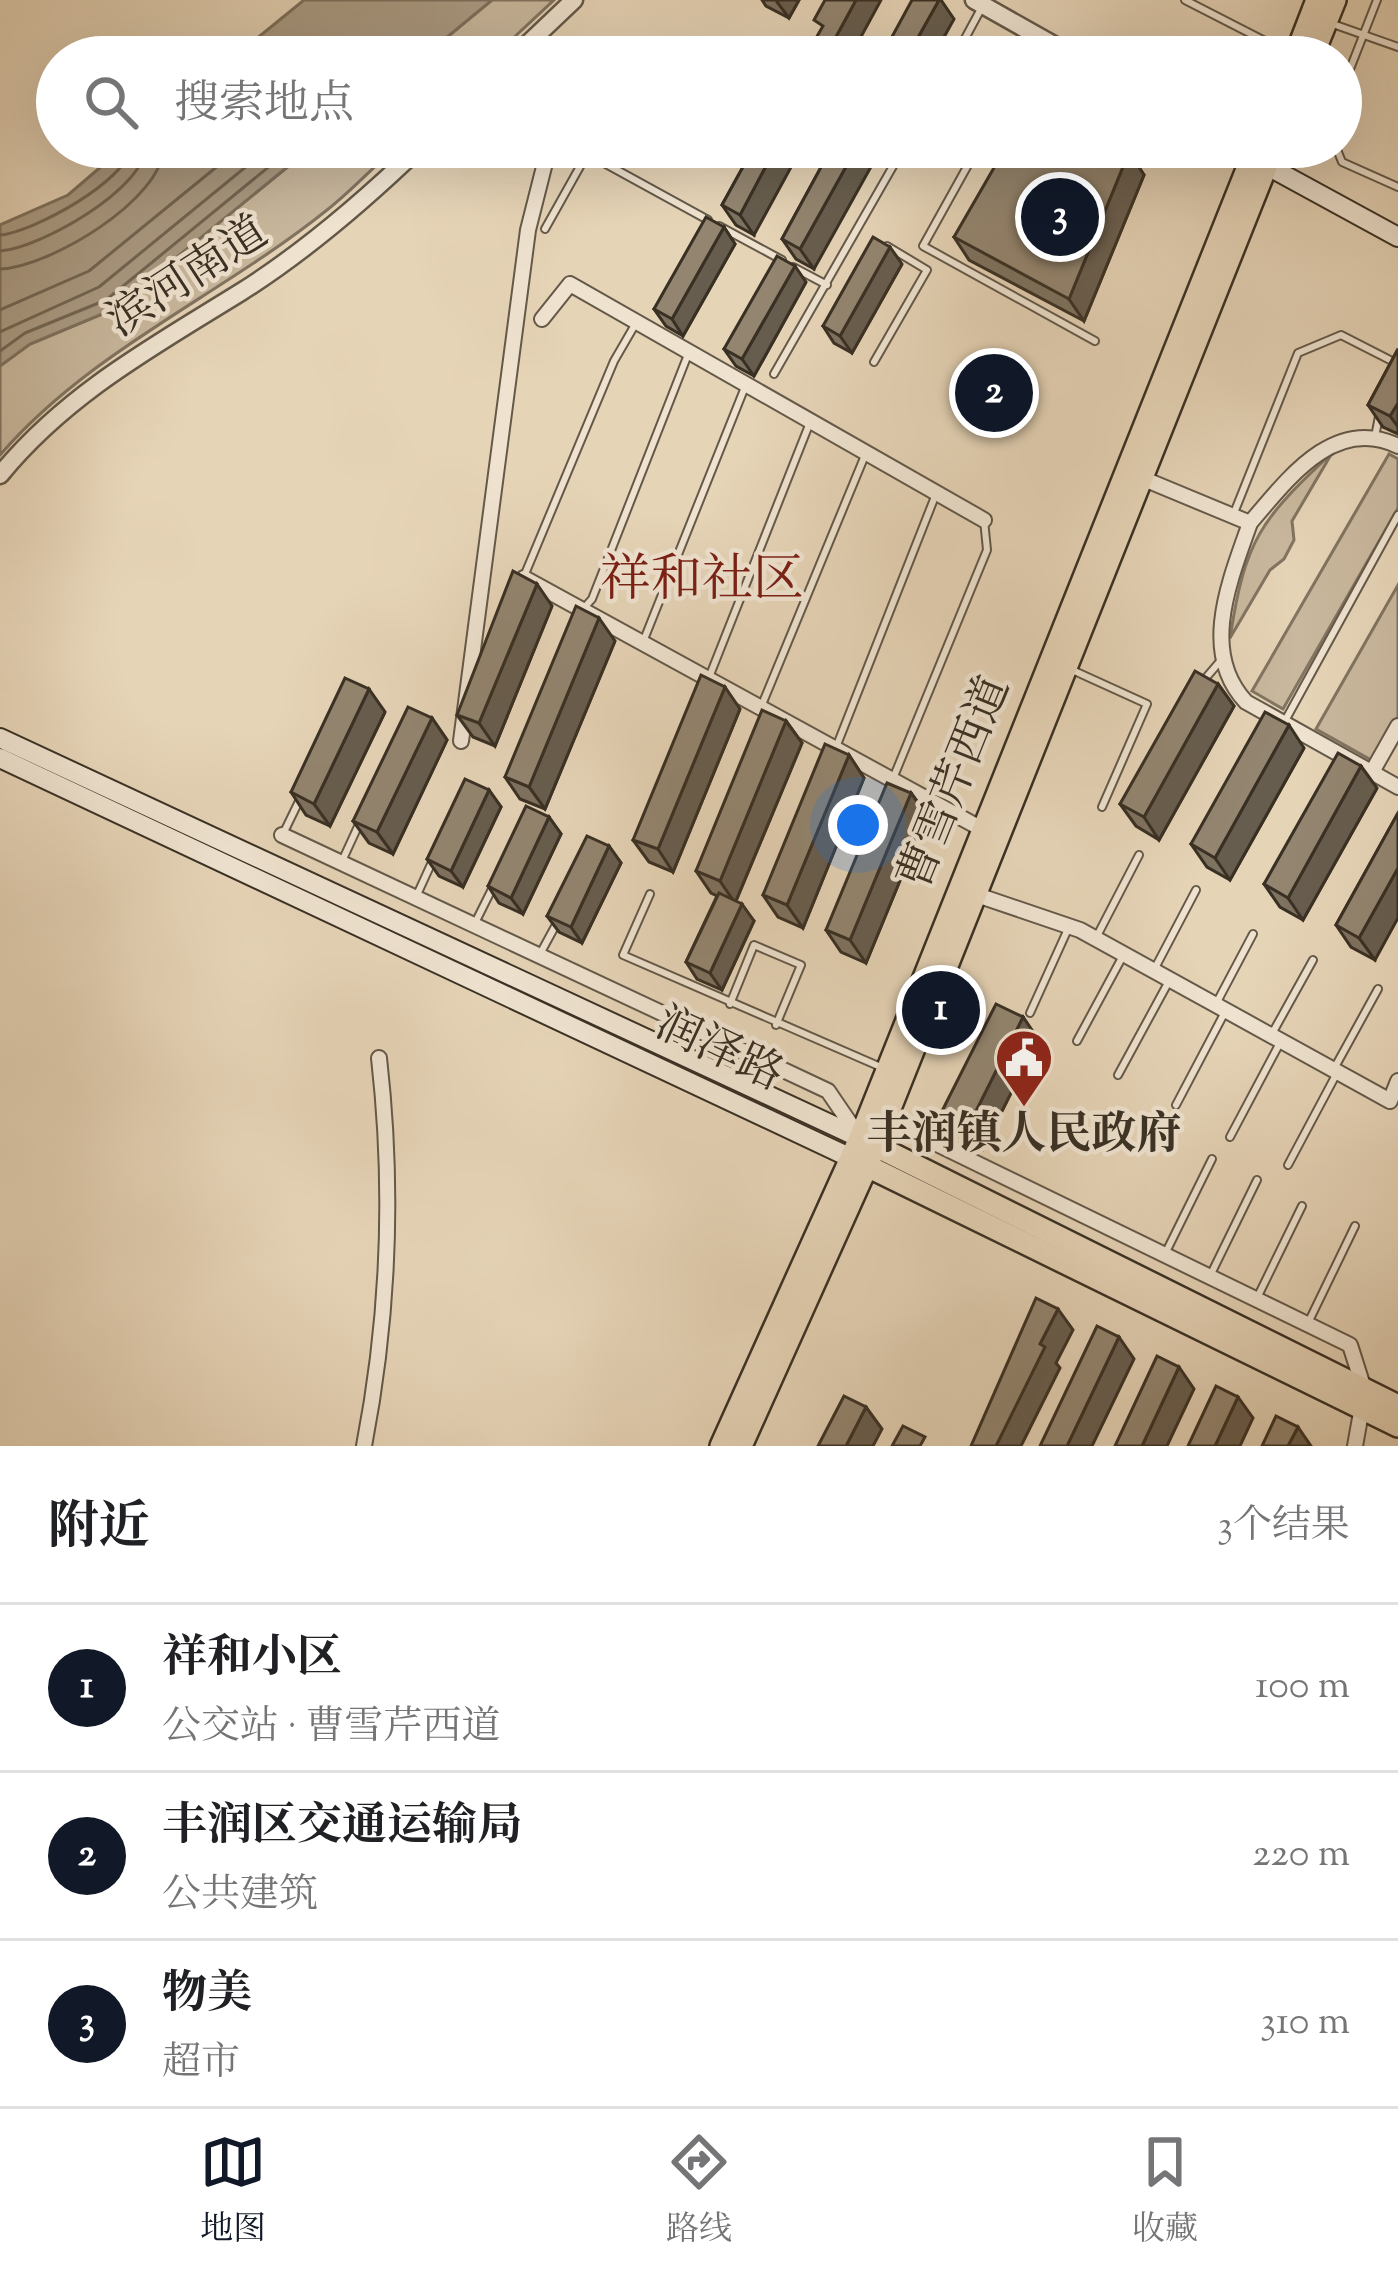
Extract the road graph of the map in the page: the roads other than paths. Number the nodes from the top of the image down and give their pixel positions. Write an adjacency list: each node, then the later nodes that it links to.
1 (574, 0): 9 (street)
2 (1186, 0): 12 (lane)
3 (1317, 0): 13 (main road)
4 (1336, 0): 7 (main road)
5 (1377, 0): 8 (lane)
6 (979, 3): 10 (lane); 11 (street)
7 (1327, 22): 8 (lane); 14 (main road)
8 (1363, 35): 15 (lane)
9 (540, 36)
10 (964, 36)
11 (1037, 36)
12 (1255, 36)
13 (1303, 36)
14 (1321, 36)
15 (1398, 47)
16 (396, 168): 55 (street, 滨河南道)
17 (544, 168): 75 (street)
18 (579, 168): 29 (lane)
19 (613, 168): 28 (lane)
20 (892, 168): 30 (lane)
21 (966, 168): 39 (lane)
22 (1250, 168): 87 (main road, 曹雪芹西道)
23 (1251, 168): 56 (main road, 曹雪芹西道)
24 (1281, 168): 33 (main road)
25 (1355, 168): 26 (lane)
26 (1398, 187)
27 (735, 211): 31 (lane)
28 (710, 221): 31 (lane); 34 (lane)
29 (545, 229)
30 (858, 229): 32 (lane); 41 (lane)
31 (725, 230): 38 (lane)
32 (870, 236)
33 (1398, 238)
34 (700, 239)
35 (790, 241): 38 (street)
36 (882, 243): 46 (lane)
37 (967, 245): 39 (lane)
38 (780, 260): 40 (street); 41 (lane)
39 (956, 265): 44 (lane)
40 (770, 277)
41 (827, 285): 48 (lane)
42 (542, 319): 43 (street)
43 (637, 322): 45 (street); 62 (lane)
44 (1095, 341)
45 (689, 351): 49 (street); 63 (lane)
46 (874, 362)
47 (1398, 364): 58 (lane)
48 (775, 374)
49 (746, 384): 51 (street); 65 (lane)
50 (1388, 396): 52 (lane)
51 (811, 421): 54 (street); 68 (lane)
52 (1375, 436): 53 (street); 61 (street)
53 (1398, 446)
54 (866, 453): 57 (street); 70 (lane)
55 (0, 475)
56 (1144, 478): 58 (street); 67 (main road, 曹雪芹西道)
57 (936, 494): 60 (street); 76 (lane)
58 (1234, 513): 61 (street)
59 (1398, 515): 71 (lane)
60 (984, 520): 82 (lane)
61 (1250, 523): 66 (street)
62 (524, 578): 63 (street)
63 (582, 610): 64 (lane); 65 (street)
64 (573, 632)
65 (642, 645): 68 (street)
66 (1222, 659): 69 (lane); 71 (street)
67 (1067, 668): 86 (lane); 95 (main road, 曹雪芹西道)
68 (707, 682): 70 (street)
69 (1194, 698)
70 (760, 710): 76 (street)
71 (1280, 720): 74 (lane); 78 (street)
72 (1398, 726): 79 (street)
73 (0, 738): 121 (main road, 润泽路)
74 (1264, 738)
75 (461, 741)
76 (835, 750): 82 (street)
77 (0, 758): 121 (main road, 润泽路)
78 (1346, 758): 79 (street); 81 (lane)
79 (1372, 772): 83 (street)
80 (310, 778): 88 (lane)
81 (1335, 778)
82 (892, 781): 85 (lane); 87 (street)
83 (1398, 787)
84 (370, 802): 91 (lane)
85 (883, 802)
86 (1102, 807)
87 (980, 828): 115 (main road, 曹雪芹西道)
88 (283, 836): 91 (street)
89 (1139, 854): 101 (lane)
90 (433, 860): 96 (lane)
91 (341, 862): 96 (street)
92 (496, 882): 98 (lane)
93 (1196, 890): 105 (lane)
94 (650, 894): 108 (lane)
95 (974, 895): 99 (street); 121 (main road, 曹雪芹西道)
96 (416, 896): 98 (street)
97 (566, 904): 102 (lane)
98 (475, 923): 102 (street)
99 (1069, 927): 101 (street); 110 (lane)
100 (1253, 934): 109 (lane)
101 (1096, 939): 103 (street)
102 (540, 954): 121 (street)
103 (1124, 954): 105 (street); 113 (lane)
104 (1313, 960): 112 (lane)
105 (1153, 971): 106 (street)
106 (1170, 980): 109 (street); 117 (lane)
107 (1378, 989): 116 (lane)
108 (730, 1004): 111 (lane); 111 (lane)
109 (1220, 1008): 112 (street); 119 (lane)
110 (1030, 1013)
111 (776, 1024): 115 (lane)
112 (1276, 1038): 116 (street); 120 (lane)
113 (1077, 1041)
114 (380, 1058): 134 (street)
115 (886, 1069): 121 (main road, 曹雪芹西道)
116 (1336, 1071): 118 (street); 123 (lane)
117 (1118, 1075)
118 (1398, 1081)
119 (1176, 1105)
120 (1230, 1137)
121 (864, 1152): 127 (street); 131 (main road, 润泽路); 135 (main road, 曹雪芹西道); 136 (main road, 曹雪芹西道)
122 (1212, 1159): 127 (lane)
123 (1288, 1165)
124 (1257, 1180): 128 (lane)
125 (1302, 1206): 129 (lane)
126 (1355, 1226): 130 (lane)
127 (1164, 1256): 128 (street)
128 (1210, 1277): 129 (street)
129 (1256, 1299): 130 (street)
130 (1308, 1324): 131 (street)
131 (1363, 1398): 132 (main road, 润泽路); 133 (main road, 润泽路); 137 (street)
132 (1398, 1406)
133 (1398, 1426)
134 (364, 1446)
135 (721, 1446)
136 (741, 1446)
137 (1355, 1446)

